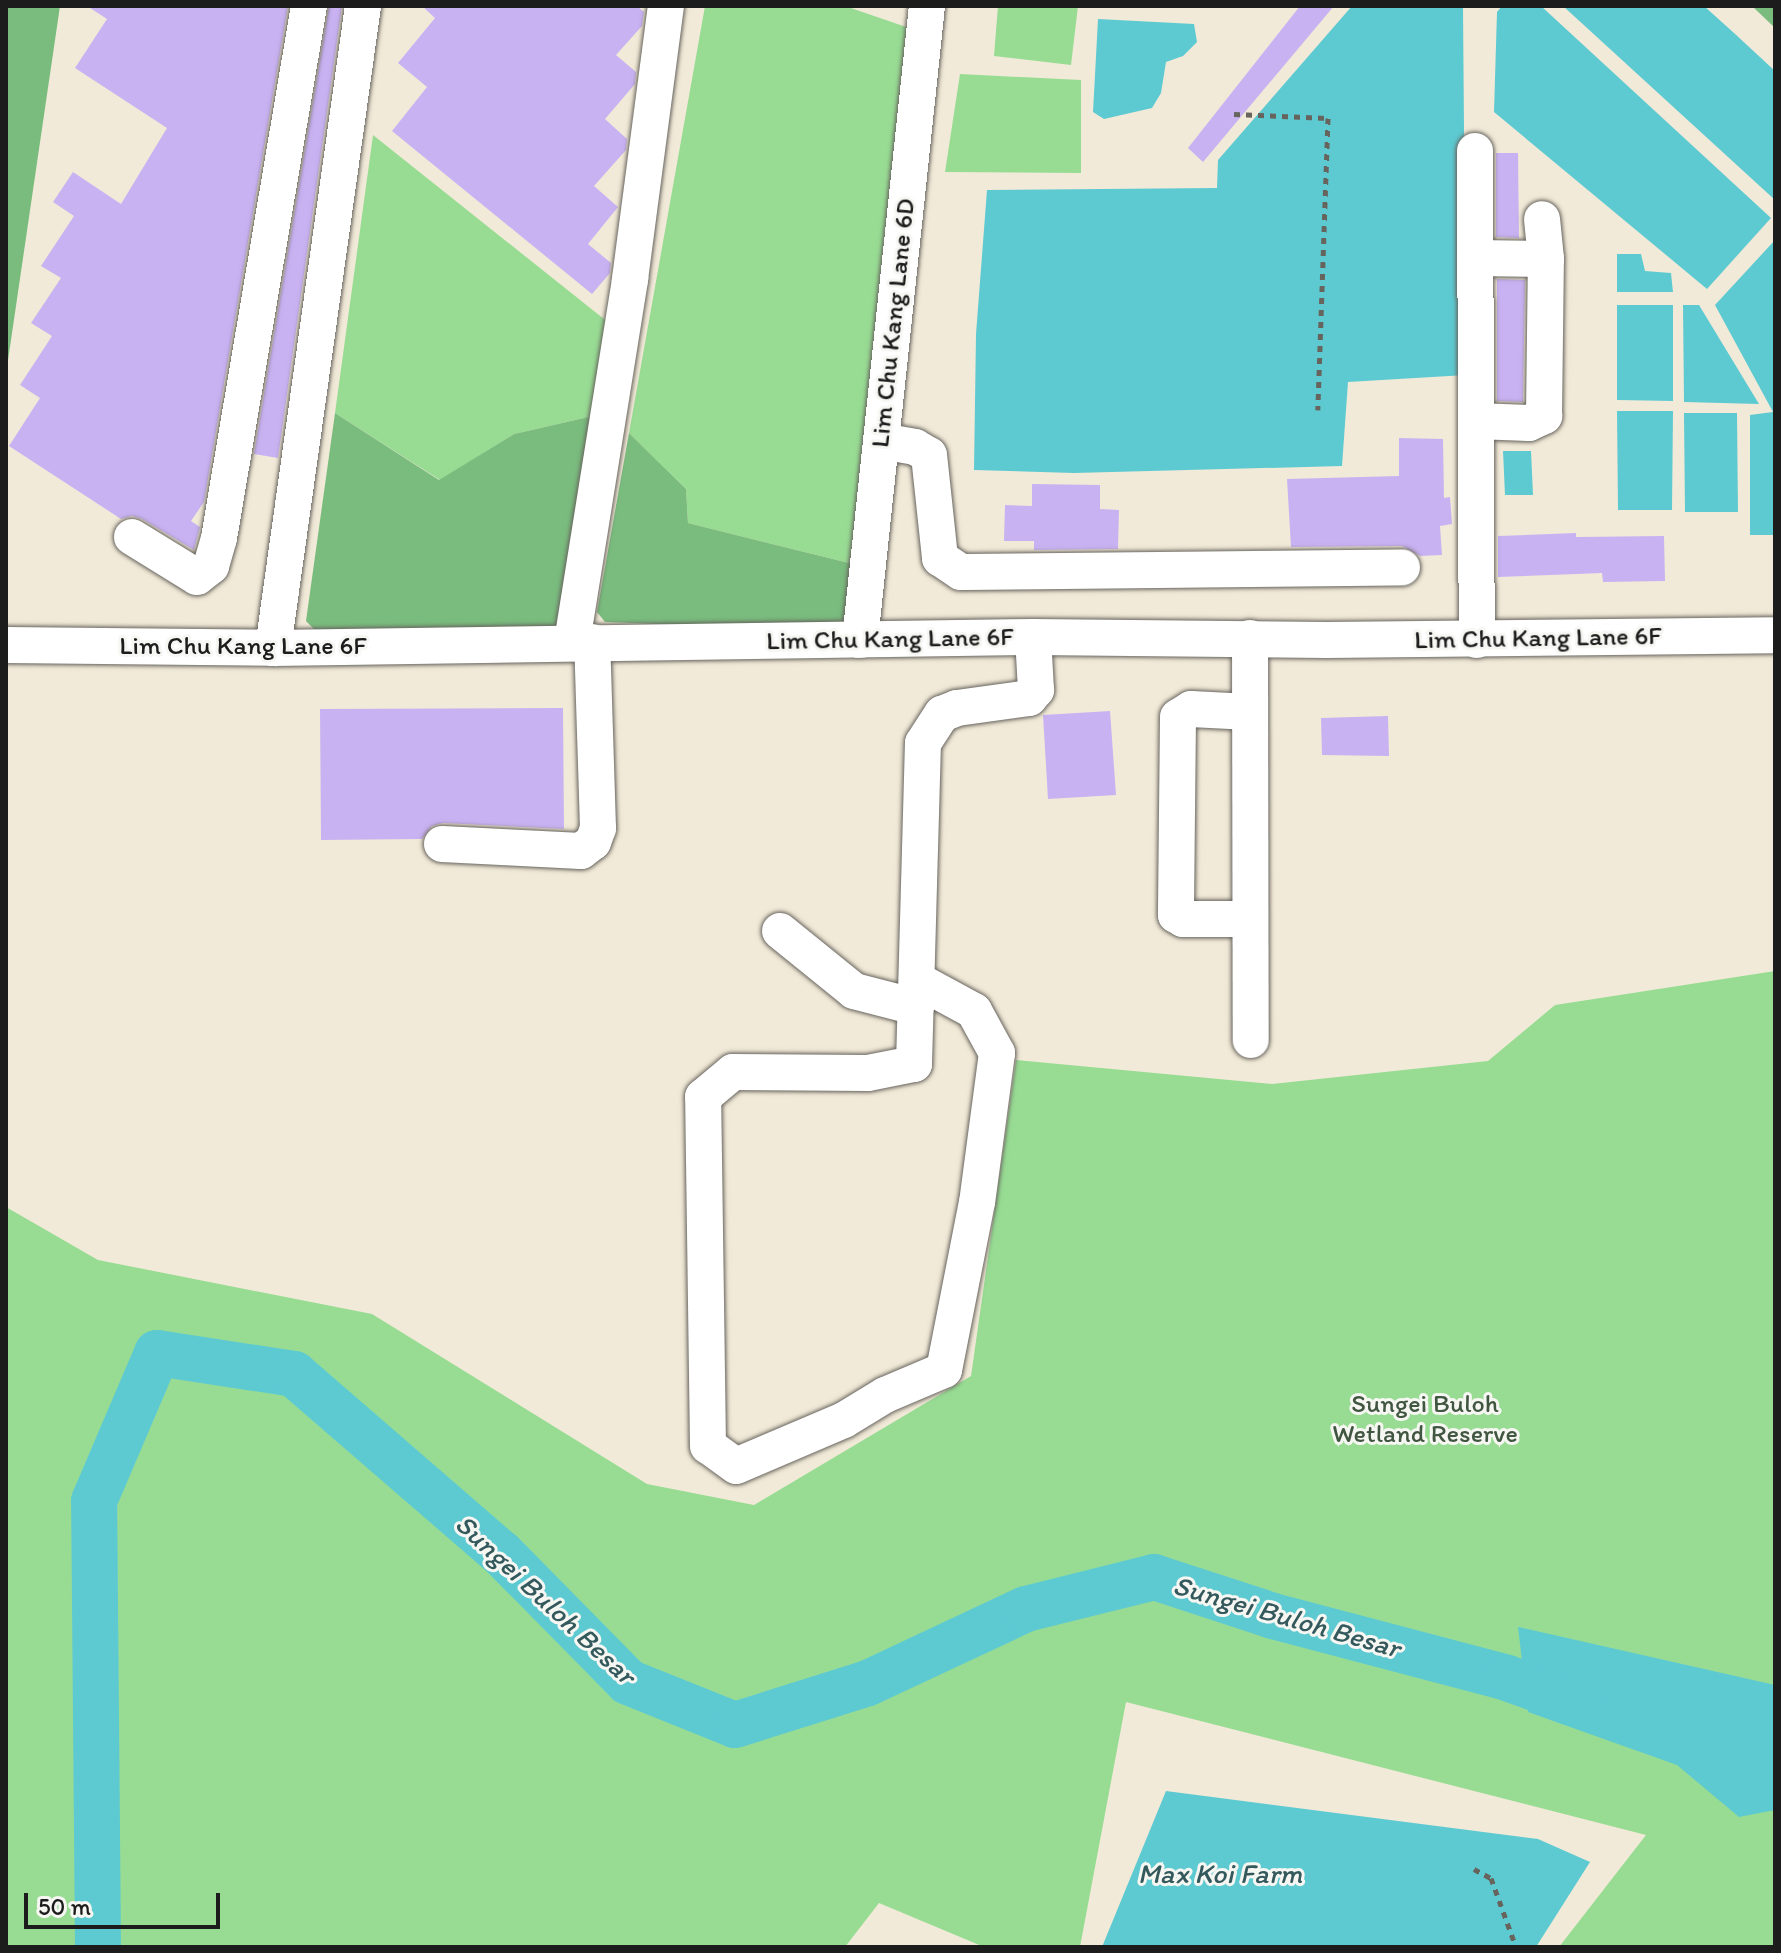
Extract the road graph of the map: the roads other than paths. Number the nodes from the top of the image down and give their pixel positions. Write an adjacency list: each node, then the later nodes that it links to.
1 (309, 6): 11 (street)
2 (363, 6): 20 (street)
3 (666, 6): 18 (street)
4 (927, 6): 10 (street, Lim Chu Kang Lane 6D)
5 (1475, 151): 7 (street)
6 (1542, 219): 8 (street)
7 (1475, 258): 8 (street); 9 (street)
8 (1546, 259): 9 (street)
9 (1476, 421): 17 (street)
10 (881, 441): 12 (street); 16 (street, Lim Chu Kang Lane 6D)
11 (132, 537)
12 (1402, 567)
13 (1775, 635): 17 (street, Lim Chu Kang Lane 6F)
14 (1033, 637): 15 (street, Lim Chu Kang Lane 6F); 16 (street, Lim Chu Kang Lane 6F); 25 (street)
15 (1250, 638): 17 (street, Lim Chu Kang Lane 6F); 21 (street)
16 (860, 640): 18 (street, Lim Chu Kang Lane 6F)
17 (1477, 640)
18 (582, 642): 20 (street, Lim Chu Kang Lane 6F); 22 (street)
19 (6, 645): 20 (street, Lim Chu Kang Lane 6F)
20 (273, 648)
21 (1250, 712): 23 (street); 23 (street)
22 (442, 844)
23 (1250, 919): 26 (street)
24 (780, 931): 25 (street)
25 (917, 994): 25 (street)
26 (1251, 1040)

